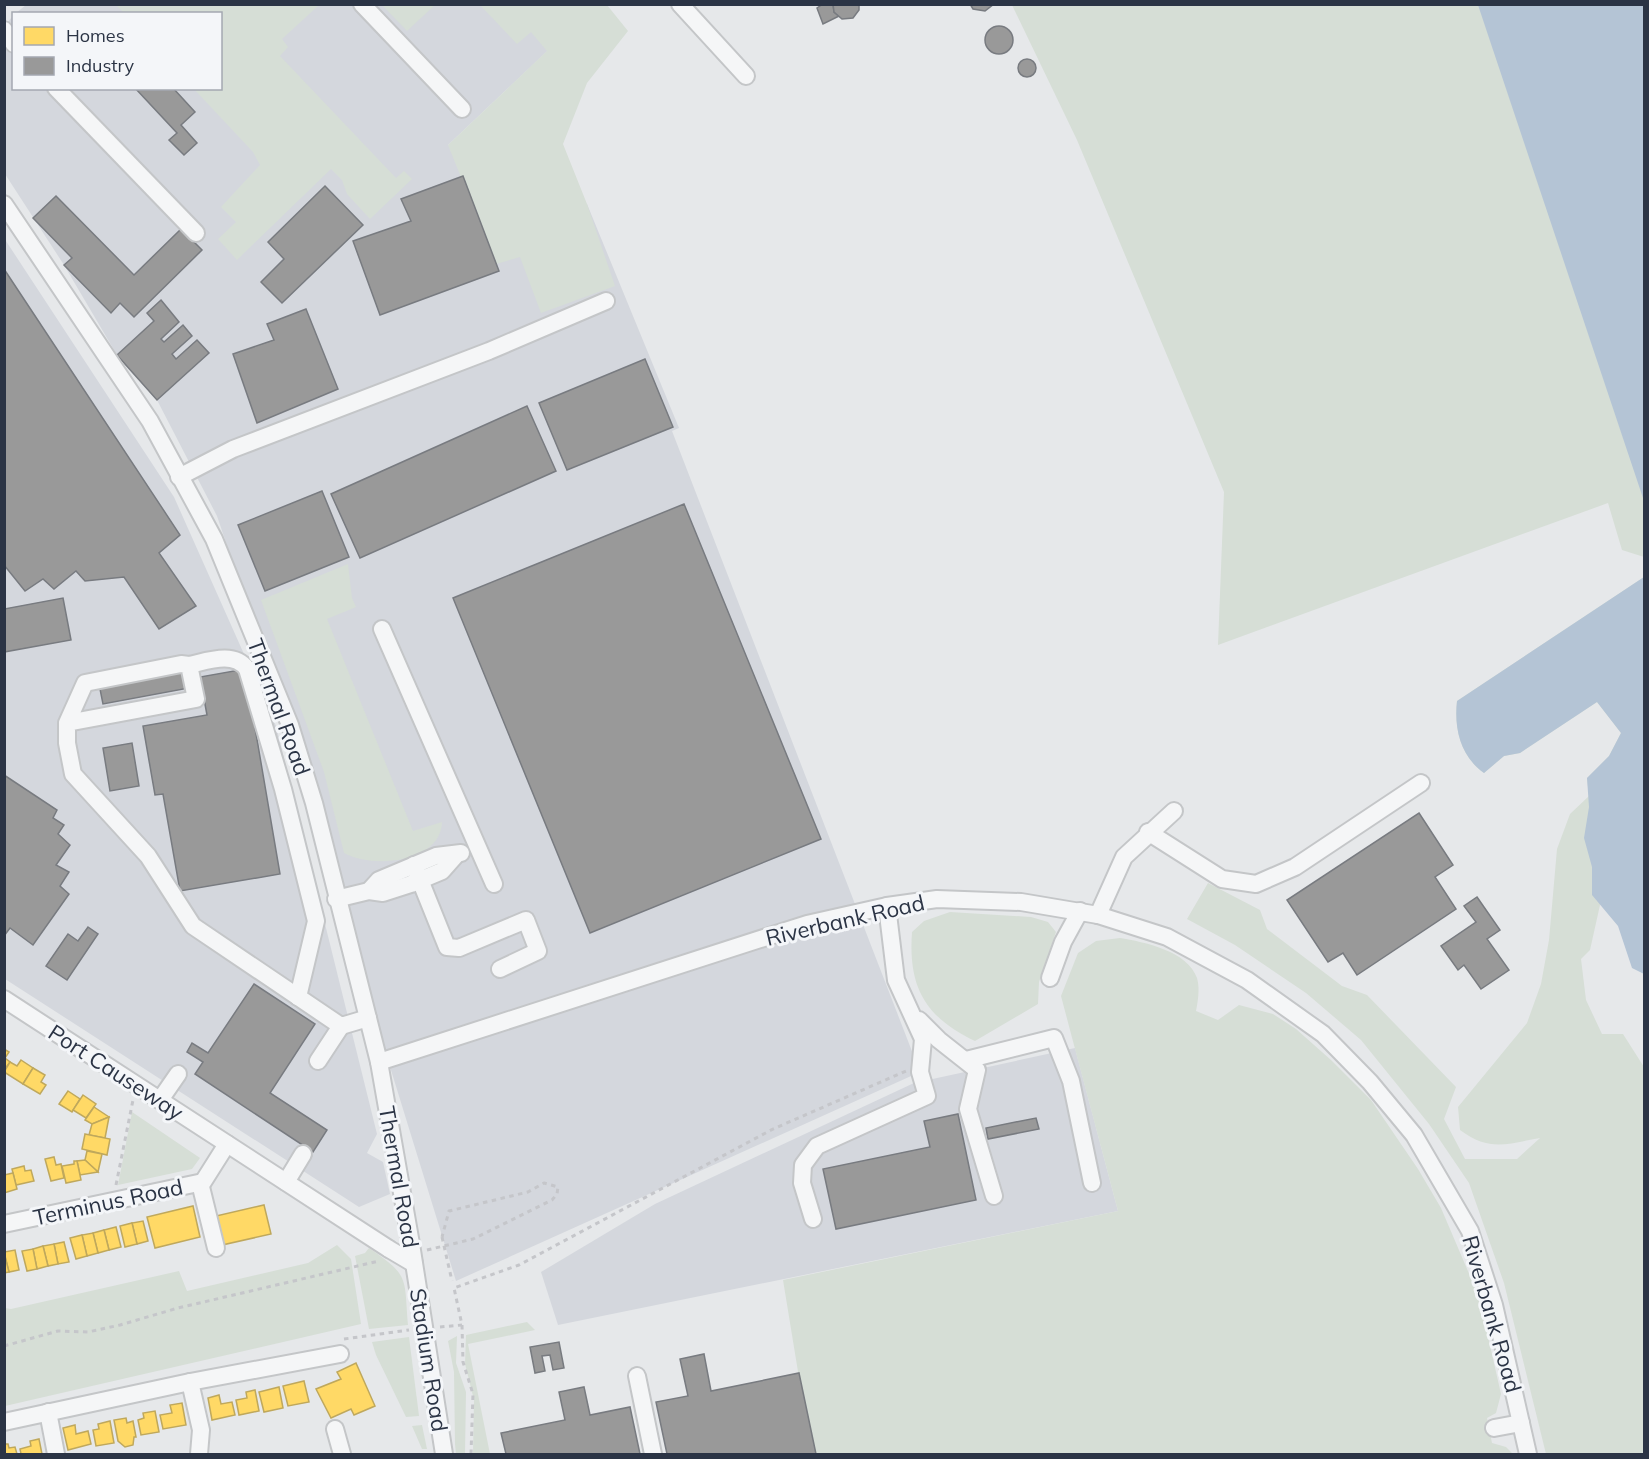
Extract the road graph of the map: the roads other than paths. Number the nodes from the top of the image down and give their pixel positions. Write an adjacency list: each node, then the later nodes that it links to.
1 (362, 4): 5 (street)
2 (680, 4): 3 (street)
3 (746, 76)
4 (58, 90): 7 (street)
5 (462, 110)
6 (4, 204): 9 (street, Thermal Road)
7 (196, 233)
8 (606, 301): 9 (street)
9 (179, 477): 19 (street, Thermal Road)
10 (382, 629): 16 (street)
11 (189, 665): 12 (street); 12 (street); 25 (street)
12 (67, 723): 25 (street)
13 (1421, 783): 15 (street)
14 (1174, 811): 15 (street)
15 (1148, 832): 22 (street)
16 (477, 846): 17 (street); 18 (street)
17 (417, 873): 19 (street); 23 (street)
18 (494, 884)
19 (336, 899): 28 (street, Thermal Road)
20 (887, 906): 21 (street, Riverbank Road); 27 (street); 32 (street, Riverbank Road)
21 (1080, 911): 22 (street, Riverbank Road); 24 (street)
22 (1098, 915): 50 (street, Riverbank Road)
23 (500, 969)
24 (1050, 978)
25 (298, 997): 29 (street)
26 (4, 999): 34 (street, Port Causeway)
27 (910, 1011): 30 (street); 41 (street)
28 (368, 1018): 29 (street); 32 (street, Thermal Road)
29 (341, 1026): 31 (street)
30 (966, 1060): 39 (street); 40 (street)
31 (318, 1061)
32 (379, 1062): 44 (street, Thermal Road)
33 (178, 1074): 34 (street)
34 (160, 1100): 35 (street, Port Causeway)
35 (227, 1144): 37 (street, Port Causeway); 38 (street, Terminus Road)
36 (303, 1154): 37 (street)
37 (286, 1182): 44 (street, Port Causeway, bridge)
38 (200, 1183): 42 (street, Terminus Road); 43 (street)
39 (1092, 1184)
40 (994, 1196)
41 (813, 1219)
42 (4, 1224)
43 (216, 1248)
44 (414, 1257): 56 (street, Stadium Road)
45 (340, 1354): 47 (street)
46 (637, 1376): 57 (street)
47 (190, 1382): 48 (street); 54 (street)
48 (48, 1412): 49 (street); 53 (street)
49 (4, 1422)
50 (1521, 1423): 51 (street); 58 (street, Riverbank Road)
51 (1494, 1428)
52 (335, 1429): 55 (street)
53 (56, 1455)
54 (199, 1455)
55 (342, 1455)
56 (444, 1455)
57 (653, 1455)
58 (1528, 1455)

